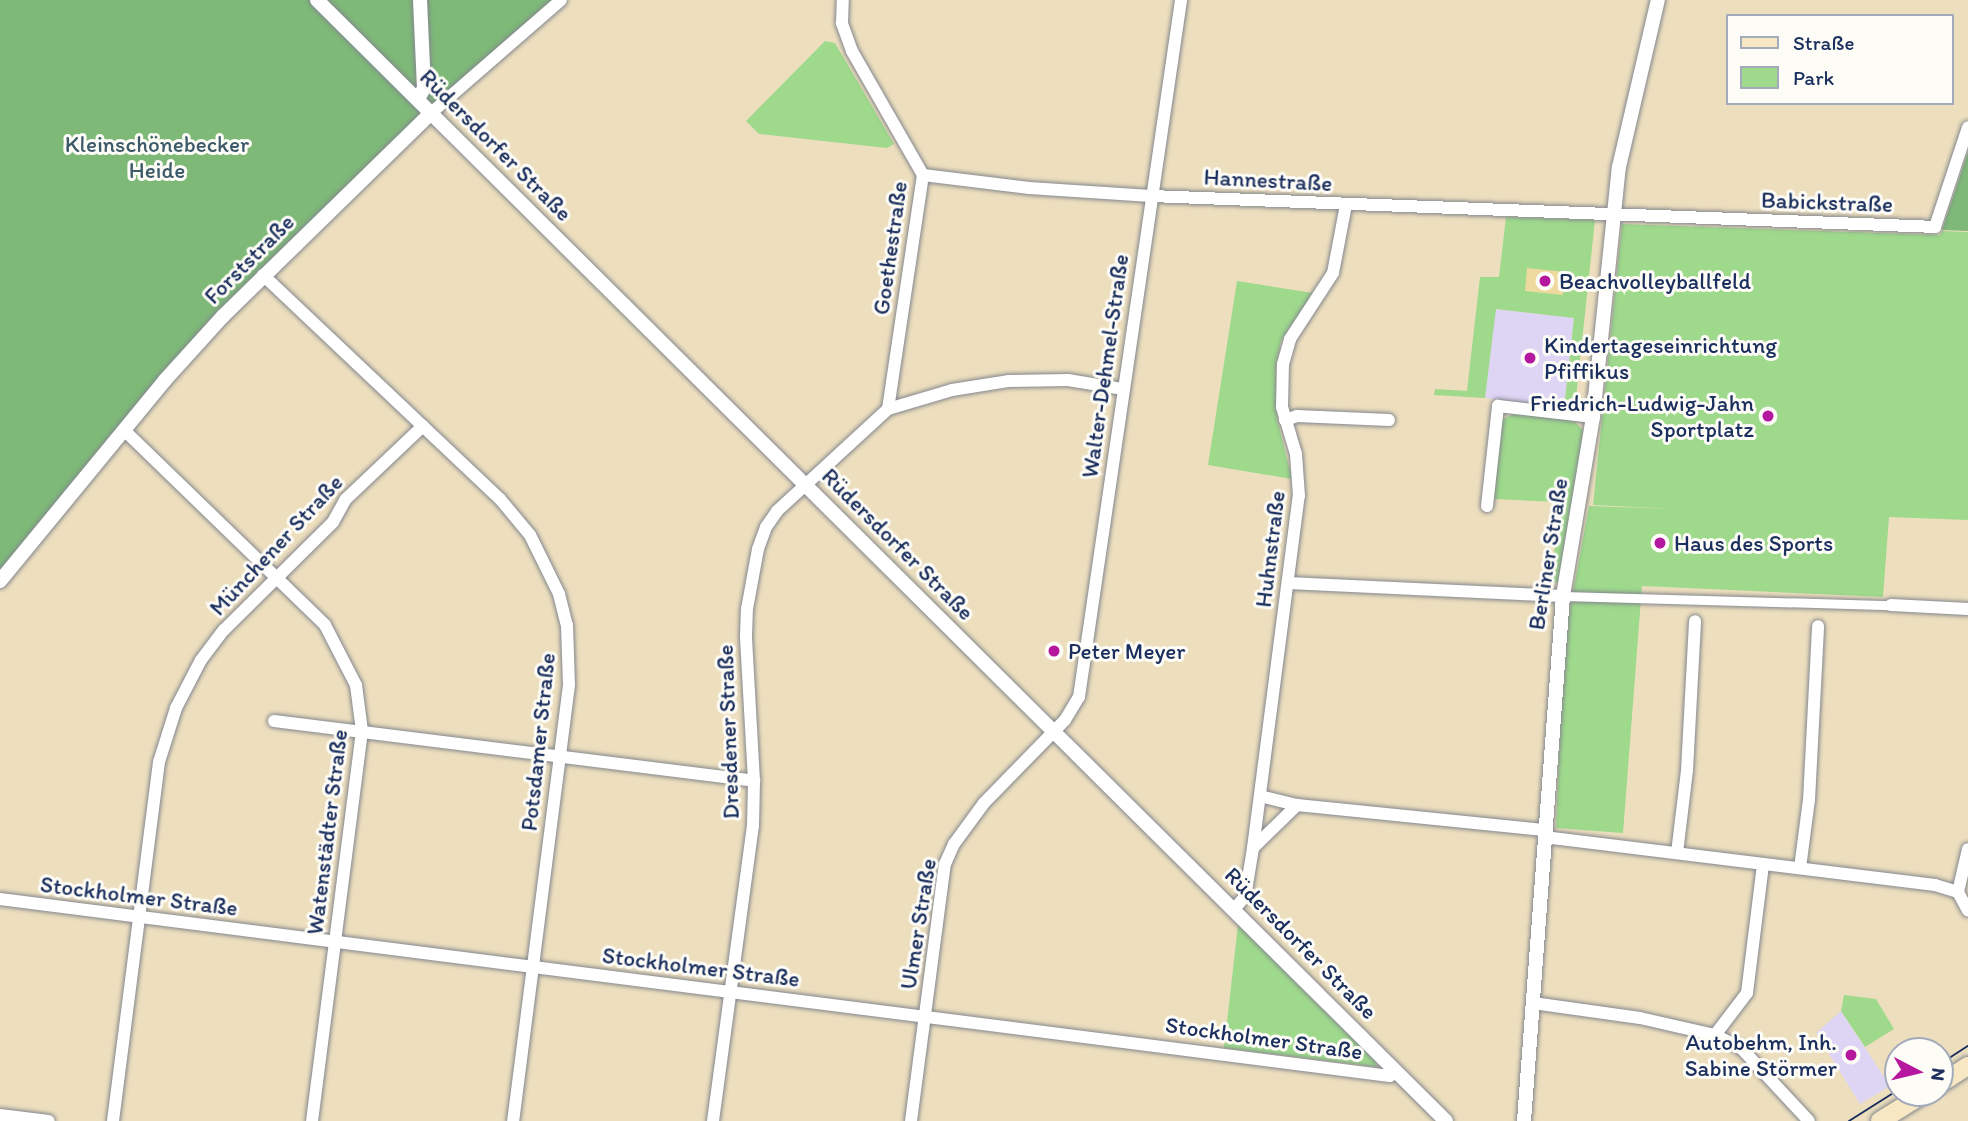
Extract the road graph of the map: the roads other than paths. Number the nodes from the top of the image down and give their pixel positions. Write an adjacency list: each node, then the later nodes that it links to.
1 (317, 0): 7 (street, Rüdersdorfer Straße)
2 (420, 0): 7 (street)
3 (561, 0): 8 (street, Forststraße)
4 (843, 0): 10 (street, Goethestraße)
5 (1181, 0): 11 (street, Walter-Dehmel-Straße)
6 (1658, 0): 13 (street, Berliner Straße)
7 (418, 99): 8 (street, Rüdersdorfer Straße)
8 (431, 113): 14 (street, Forststraße); 22 (street, Rüdersdorfer Straße)
9 (1968, 127): 13 (street, Babickstraße)
10 (923, 175): 11 (street, Hannestraße); 16 (street, Goethestraße)
11 (1151, 196): 12 (street, Hannestraße); 15 (street, Walter-Dehmel-Straße)
12 (1346, 205): 13 (street, Hannestraße); 18 (street, Huhnstraße)
13 (1612, 215): 17 (street, Berliner Straße)
14 (263, 275): 20 (street, Potsdamer Straße); 21 (street, Forststraße)
15 (1123, 389): 16 (street); 34 (street, Walter-Dehmel-Straße)
16 (888, 409): 22 (street)
17 (1593, 417): 23 (street); 27 (street, Berliner Straße)
18 (1285, 420): 19 (street); 26 (street, Huhnstraße)
19 (1389, 420)
20 (423, 426): 24 (street, Münchener Straße); 35 (street, Potsdamer Straße)
21 (124, 430): 24 (street, Watenstädter Straße); 25 (street, Forststraße)
22 (805, 483): 34 (street, Rüdersdorfer Straße); 36 (street, Dresdener Straße)
23 (1487, 506)
24 (275, 578): 33 (street, Watenstädter Straße); 49 (street, Münchener Straße)
25 (0, 581)
26 (1288, 583): 27 (street); 37 (street, Huhnstraße)
27 (1563, 596): 28 (street); 39 (street, Berliner Straße)
28 (1891, 604): 29 (street)
29 (1968, 609)
30 (1695, 621): 42 (street)
31 (1818, 626): 44 (street)
32 (274, 721): 33 (street)
33 (362, 731): 35 (street); 50 (street, Watenstädter Straße)
34 (1054, 731): 47 (street, Rüdersdorfer Straße); 54 (street, Ulmer Straße)
35 (561, 757): 36 (street); 51 (street, Potsdamer Straße)
36 (754, 781): 52 (street, Dresdener Straße)
37 (1260, 796): 38 (street); 40 (street, Huhnstraße)
38 (1297, 805): 39 (street); 40 (street)
39 (1544, 833): 42 (street); 53 (street, Berliner Straße)
40 (1253, 848): 47 (street, Huhnstraße)
41 (1968, 849): 45 (street)
42 (1677, 853): 43 (street)
43 (1763, 864): 44 (street); 55 (street)
44 (1800, 868): 45 (street)
45 (1958, 892): 48 (street)
46 (0, 900): 49 (street, Stockholmer Straße)
47 (1235, 908): 56 (street, Rüdersdorfer Straße)
48 (1968, 911)
49 (139, 917): 50 (street, Stockholmer Straße); 60 (street, Münchener Straße)
50 (335, 943): 51 (street, Stockholmer Straße); 61 (street, Watenstädter Straße)
51 (532, 966): 52 (street, Stockholmer Straße); 62 (street, Potsdamer Straße)
52 (730, 992): 54 (street, Stockholmer Straße); 63 (street, Dresdener Straße)
53 (1533, 1003): 55 (street); 66 (street, Berliner Straße)
54 (924, 1017): 56 (street, Stockholmer Straße); 64 (street, Ulmer Straße)
55 (1715, 1035): 67 (street)
56 (1395, 1071): 65 (street, Rüdersdorfer Straße)
57 (1902, 1107): 68 (main road)
58 (0, 1115): 59 (street)
59 (49, 1121)
60 (113, 1121)
61 (312, 1121)
62 (513, 1121)
63 (713, 1121)
64 (911, 1121)
65 (1446, 1121)
66 (1524, 1121)
67 (1809, 1121)
68 (1880, 1121)

